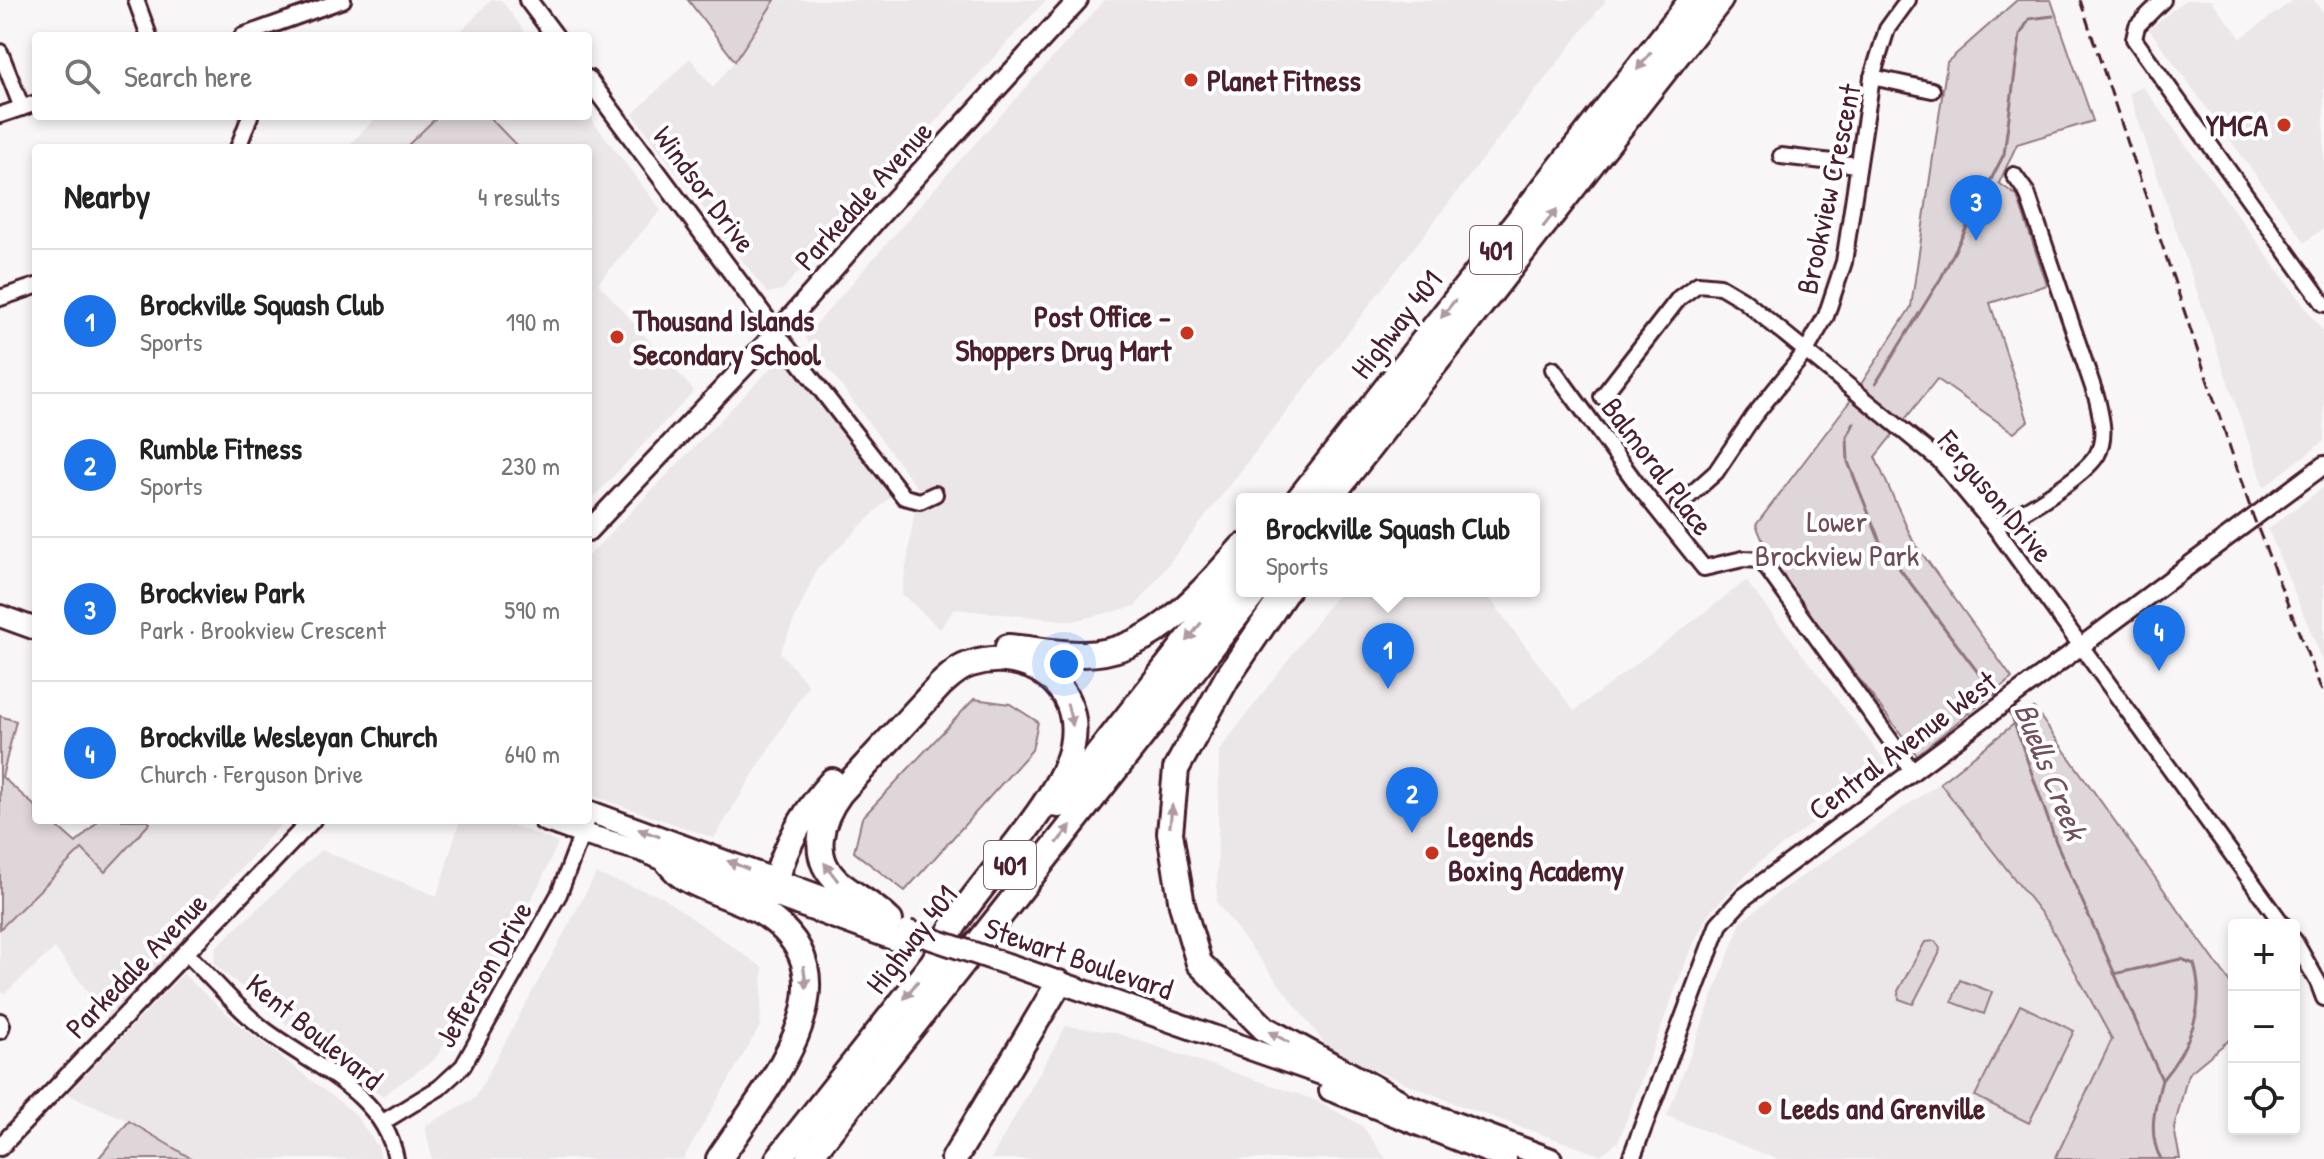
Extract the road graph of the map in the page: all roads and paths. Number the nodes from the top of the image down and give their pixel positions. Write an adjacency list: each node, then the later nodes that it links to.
1 (136, 0): 10 (street)
2 (343, 0): 9 (street)
3 (528, 0): 12 (street)
4 (1078, 0): 27 (main road, Parkedale Avenue)
5 (1692, 0): 32 (highway, Highway 401 / 401, one-way to 32)
6 (1720, 0): 29 (highway, Highway 401 / 401, one-way to 6)
7 (1908, 0): 14 (street)
8 (2163, 0): 26 (street)
9 (305, 6): 11 (street)
10 (148, 32)
11 (250, 32)
12 (552, 32)
13 (0, 52): 17 (street)
14 (1872, 77): 16 (street, Brookview Crescent); 22 (street, Brookview Crescent)
15 (592, 84): 27 (street, Windsor Drive)
16 (1932, 90)
17 (29, 105): 18 (street)
18 (0, 115)
19 (248, 120): 20 (street)
20 (240, 144)
21 (1781, 156): 22 (street)
22 (1858, 165): 28 (street, Brookview Crescent)
23 (2014, 175): 40 (street)
24 (32, 287): 25 (street)
25 (0, 298)
26 (2324, 304)
27 (776, 332): 38 (street, Windsor Drive); 41 (main road, Parkedale Avenue)
28 (1806, 351): 31 (street, Ferguson Drive); 39 (street, Brookview Crescent); 40 (street, Ferguson Drive)
29 (1439, 360): 36 (highway, Highway 401 / 401); 37 (highway)
30 (1553, 369): 49 (street, Balmoral Place)
31 (1602, 397)
32 (1358, 424): 34 (highway); 35 (highway, Highway 401 / 401)
33 (2324, 465): 48 (street, Central Avenue West)
34 (1289, 493)
35 (1304, 493)
36 (1334, 493)
37 (1352, 493)
38 (935, 494)
39 (1679, 505)
40 (1994, 526): 48 (street, Ferguson Drive)
41 (592, 527)
42 (1236, 553): 55 (highway)
43 (1236, 579): 60 (highway, Highway 401 / 401, one-way to 60)
44 (1251, 597): 65 (highway, Highway 401 / 401, one-way to 44)
45 (1282, 597): 66 (highway, one-way to 45)
46 (0, 616): 47 (main road)
47 (32, 628)
48 (2080, 646): 49 (street, Central Avenue West); 56 (street, Ferguson Drive)
49 (1913, 772): 78 (street, Central Avenue West)
50 (592, 820): 55 (main road, Stewart Boulevard, one-way to 50)
51 (592, 821): 54 (main road, Stewart Boulevard)
52 (308, 824): 59 (street, Parkedale Avenue)
53 (585, 824): 67 (street, Jefferson Drive)
54 (667, 861): 55 (main road, Stewart Boulevard); 70 (highway, one-way to 70)
55 (775, 888): 57 (main road, Stewart Boulevard)
56 (2279, 919)
57 (900, 931): 60 (highway, one-way to 60); 61 (main road, Stewart Boulevard, bridge)
58 (2300, 950): 62 (street)
59 (186, 953): 67 (street, Kent Boulevard); 68 (street, Parkedale Avenue)
60 (934, 961): 71 (highway, Highway 401 / 401, one-way to 71)
61 (1062, 991): 66 (main road, Stewart Boulevard); 74 (highway); 75 (highway); 76 (main road, Stewart Boulevard)
62 (2324, 998)
63 (0, 1021): 64 (street)
64 (0, 1031)
65 (872, 1076): 72 (highway, Highway 401 / 401); 73 (highway)
66 (1397, 1101): 77 (main road, Stewart Boulevard)
67 (383, 1122): 69 (street, Kent Boulevard)
68 (0, 1147)
69 (396, 1159)
70 (719, 1159)
71 (778, 1159)
72 (808, 1159)
73 (826, 1159)
74 (954, 1159)
75 (969, 1159)
76 (1506, 1159)
77 (1551, 1159)
78 (1631, 1159)

